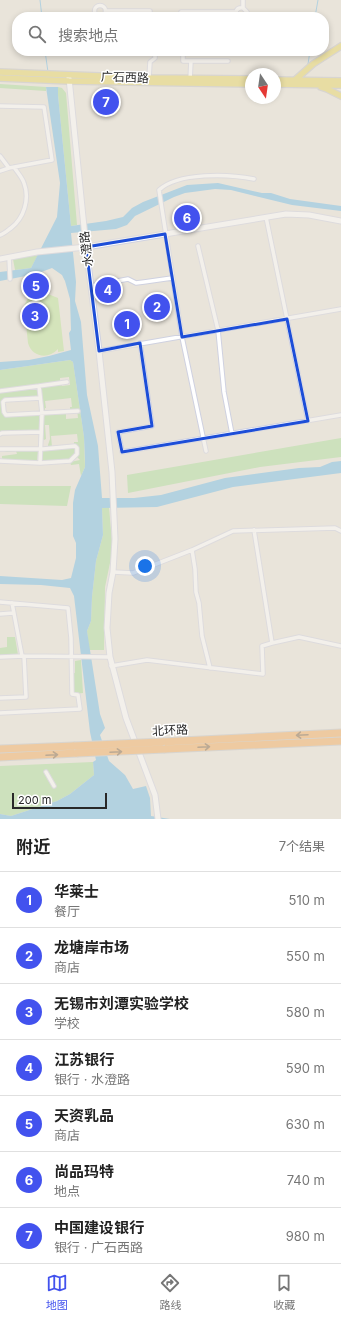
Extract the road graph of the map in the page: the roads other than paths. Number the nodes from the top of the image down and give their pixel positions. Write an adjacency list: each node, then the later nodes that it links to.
1 (101, 0): 3 (street)
2 (243, 0): 4 (street)
3 (101, 6): 5 (street); 6 (street)
4 (243, 8): 9 (street); 10 (street)
5 (106, 11): 7 (street)
6 (95, 12)
7 (150, 12)
8 (181, 12): 9 (street)
9 (236, 12)
10 (247, 12)
11 (341, 46): 12 (main road)
12 (329, 54)
13 (155, 56): 22 (street)
14 (183, 56): 16 (street)
15 (325, 56): 26 (main road)
16 (191, 61): 17 (street); 24 (street)
17 (228, 61)
18 (0, 72): 19 (main road, 广石西路)
19 (43, 77): 20 (main road); 21 (main road, 广石西路)
20 (0, 78)
21 (69, 78): 22 (main road, 广石西路); 24 (main road); 44 (street, 水澄路)
22 (149, 78): 24 (main road, 广石西路)
23 (245, 79): 24 (main road, 广石西路)
24 (190, 80): 28 (main road)
25 (281, 80): 26 (main road)
26 (295, 80): 27 (main road)
27 (341, 81)
28 (245, 84)
29 (281, 84): 30 (main road)
30 (309, 85): 31 (main road); 32 (main road)
31 (341, 85)
32 (341, 96)
33 (0, 106): 35 (street)
34 (0, 156): 36 (street)
35 (14, 167): 36 (street); 41 (street)
36 (8, 168): 37 (street)
37 (0, 171)
38 (254, 179): 42 (street)
39 (266, 217): 40 (street); 42 (street); 51 (street)
40 (341, 221)
41 (0, 234)
42 (165, 234): 44 (street); 47 (street)
43 (198, 246): 52 (street)
44 (86, 247): 45 (street); 49 (street, 水澄路)
45 (9, 257): 46 (street); 48 (street)
46 (0, 259)
47 (172, 278): 49 (street); 53 (street)
48 (10, 279)
49 (91, 286): 55 (street, 水澄路)
50 (341, 309): 51 (street)
51 (287, 319): 52 (street); 63 (street)
52 (218, 330): 53 (street); 66 (street)
53 (182, 337): 54 (street); 67 (street)
54 (140, 343): 55 (street); 67 (street)
55 (99, 351): 76 (street, 水澄路)
56 (67, 382): 57 (street)
57 (38, 386): 58 (street); 59 (street)
58 (0, 391)
59 (40, 398): 61 (street); 61 (street)
60 (78, 411): 61 (street)
61 (42, 413): 64 (street)
62 (341, 416): 63 (street)
63 (308, 421): 66 (street)
64 (41, 432): 65 (street); 68 (street)
65 (0, 434)
66 (232, 434): 67 (street)
67 (204, 439): 70 (street)
68 (41, 448): 69 (street); 72 (street); 72 (street)
69 (0, 449)
70 (206, 451)
71 (0, 461): 72 (street)
72 (40, 463)
73 (254, 530): 74 (street); 75 (street); 81 (street)
74 (341, 531)
75 (192, 550): 76 (street); 88 (street)
76 (113, 572): 85 (street, 水澄路)
77 (0, 602): 78 (street)
78 (12, 603): 79 (street); 84 (street)
79 (13, 613): 80 (street); 83 (street)
80 (0, 614)
81 (272, 643): 82 (street); 88 (street)
82 (341, 646)
83 (23, 656): 84 (street); 86 (street); 89 (street)
84 (70, 656): 85 (street); 90 (street)
85 (110, 656): 87 (street, 水澄路)
86 (0, 658)
87 (111, 666): 88 (street); 103 (street, 水澄路)
88 (210, 668)
89 (0, 698)
90 (0, 713)
91 (341, 730): 93 (highway)
92 (341, 733): 93 (highway, 北环路)
93 (317, 734): 96 (highway, 北环路, one-way to 96, bridge)
94 (341, 741): 98 (highway, 北环路, one-way to 94, bridge)
95 (0, 745): 96 (highway)
96 (29, 748): 97 (highway, 北环路)
97 (0, 749)
98 (33, 756): 99 (highway, 北环路); 100 (highway)
99 (0, 757)
100 (0, 761)
101 (46, 772): 102 (street)
102 (54, 786)
103 (158, 817)

